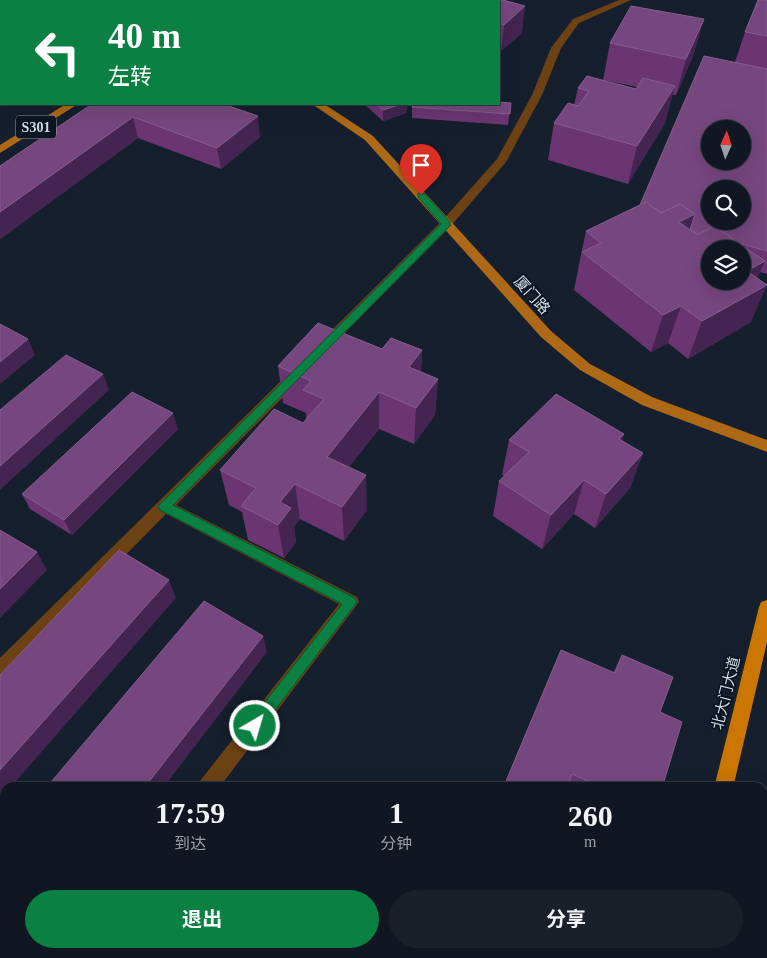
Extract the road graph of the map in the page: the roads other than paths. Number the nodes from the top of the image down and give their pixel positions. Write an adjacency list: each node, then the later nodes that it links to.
1 (627, 0): 5 (street)
2 (71, 105): 4 (main road, S301)
3 (319, 105): 5 (main road, 厦门路)
4 (0, 150)
5 (446, 224): 6 (street); 8 (main road, 厦门路)
6 (319, 351)
7 (305, 365): 9 (street)
8 (767, 446)
9 (164, 506): 11 (street); 12 (street)
10 (767, 607): 13 (highway, 北大门大道)
11 (0, 670)
12 (212, 782)
13 (724, 782)

